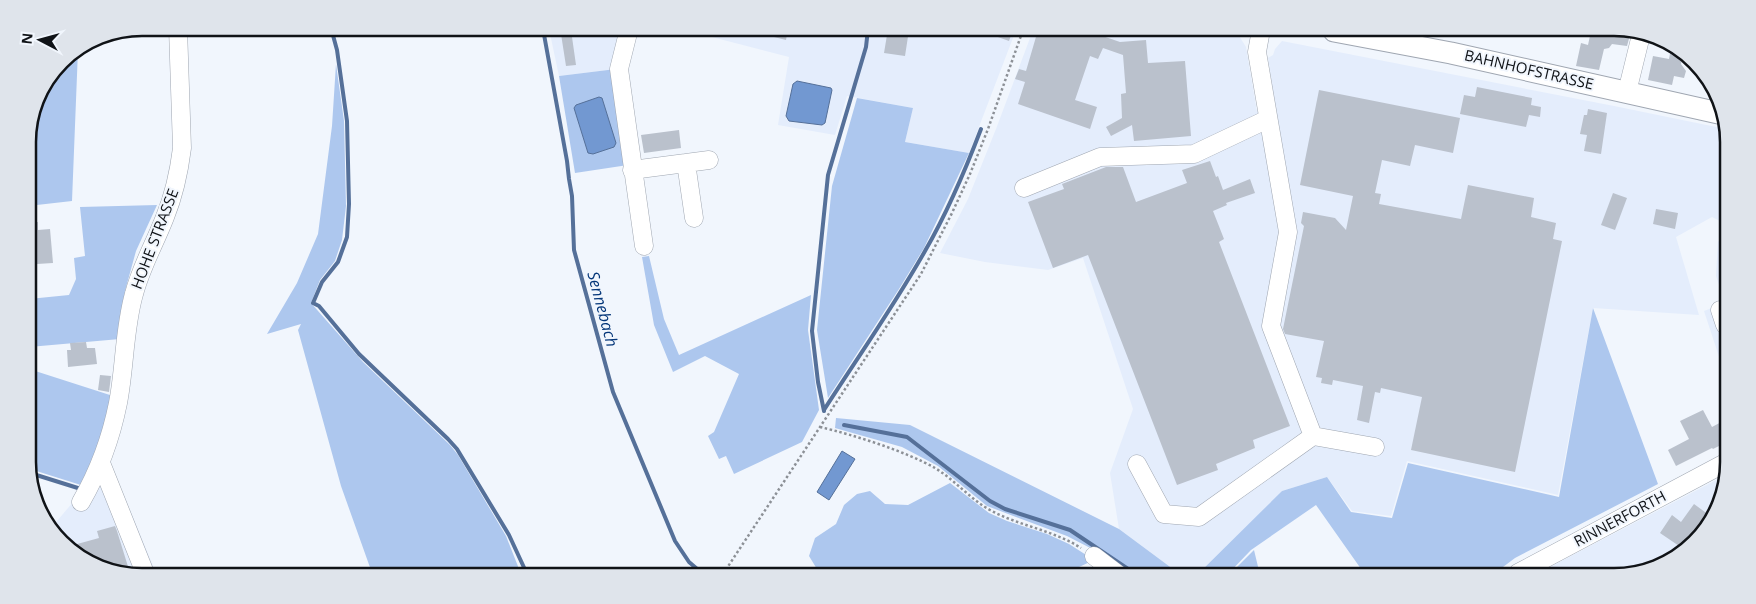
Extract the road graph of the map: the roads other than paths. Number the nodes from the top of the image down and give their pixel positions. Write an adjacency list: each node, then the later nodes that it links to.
1 (178, 36): 17 (street, HOHE STRASSE)
2 (627, 36): 11 (street)
3 (1260, 36): 8 (street)
4 (1361, 36): 6 (main road, BAHNHOFSTRASSE)
5 (1640, 40): 6 (street)
6 (1627, 92): 7 (main road, BAHNHOFSTRASSE)
7 (1715, 112)
8 (1268, 119): 12 (street); 15 (street)
9 (709, 160): 10 (street)
10 (686, 163): 11 (street); 13 (street)
11 (632, 170): 14 (street)
12 (1024, 188)
13 (694, 218)
14 (644, 246)
15 (1313, 436): 16 (street); 18 (street)
16 (1375, 447)
17 (101, 463): 20 (street, HOHE STRASSE); 22 (street)
18 (1137, 464)
19 (1720, 466): 24 (street, RINNERFORTH)
20 (81, 502)
21 (1094, 556): 23 (street)
22 (143, 568)
23 (1110, 568)
24 (1526, 568)

